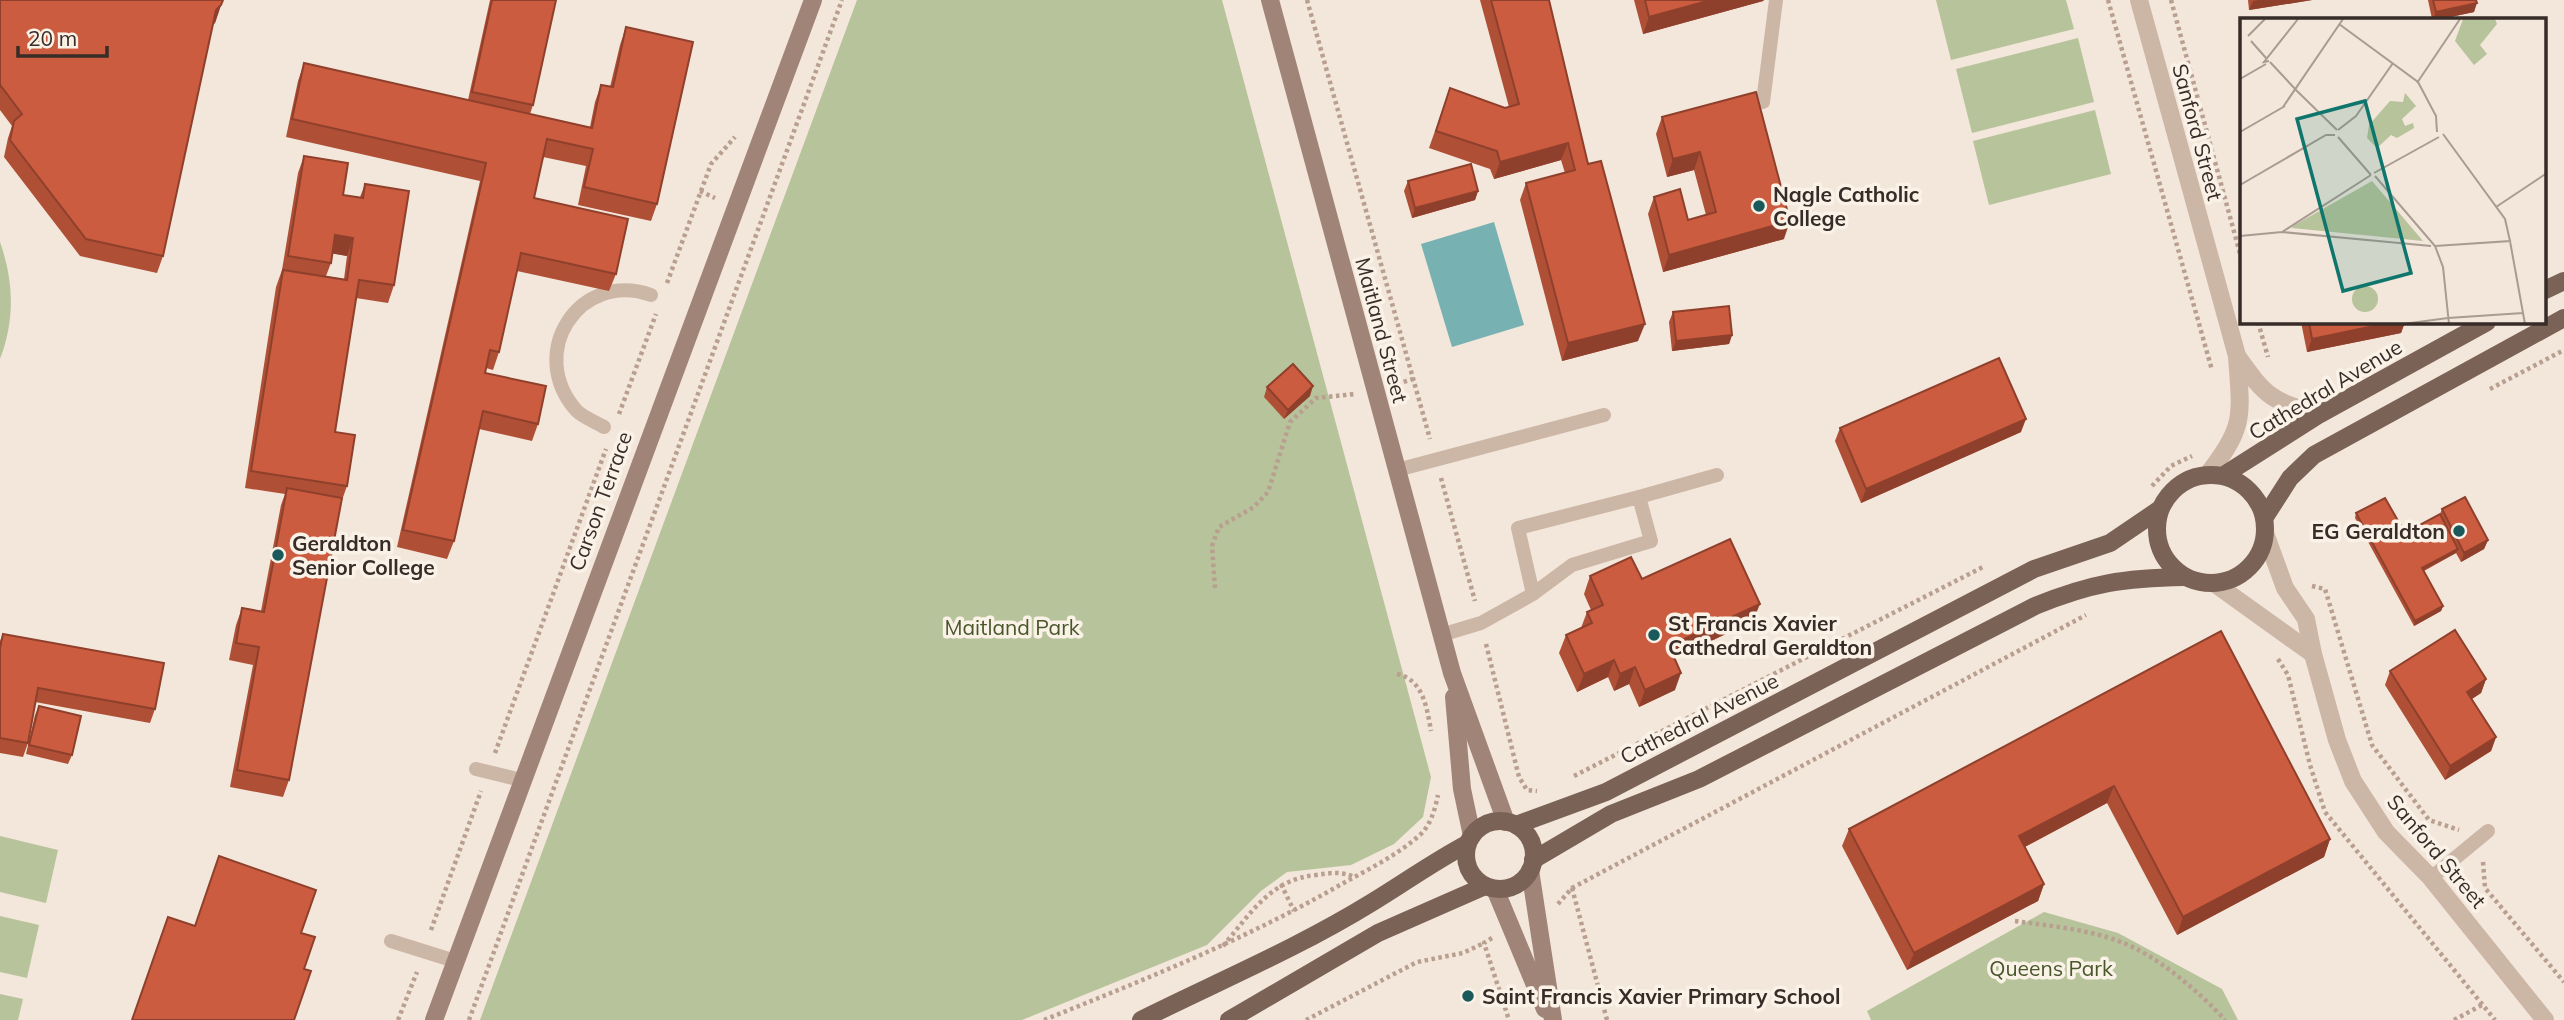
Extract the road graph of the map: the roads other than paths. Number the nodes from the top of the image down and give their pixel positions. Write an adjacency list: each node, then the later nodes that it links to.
1 (813, 0): 28 (main road, Carson Terrace)
2 (1270, 0): 15 (main road, Maitland Street)
3 (1776, 0): 5 (lane)
4 (2138, 0): 11 (street, Sanford Street)
5 (1763, 102)
6 (2564, 281): 7 (main road)
7 (2546, 290)
8 (651, 295): 14 (lane)
9 (2564, 318): 20 (main road)
10 (2483, 324): 12 (main road, Cathedral Avenue)
11 (2237, 356): 12 (street, Sanford Street); 16 (street, Sanford Street)
12 (2320, 414): 16 (main road, Cathedral Avenue)
13 (1604, 415): 15 (lane)
14 (604, 427)
15 (1397, 470): 24 (main road, Maitland Street)
16 (2216, 474): 19 (main road); 20 (main road)
17 (1717, 475): 18 (lane)
18 (1639, 497): 23 (lane); 23 (lane)
19 (2160, 509): 21 (main road); 29 (main road, Cathedral Avenue)
20 (2265, 525): 22 (main road); 25 (street, Sanford Street)
21 (2184, 577): 22 (main road); 32 (main road)
22 (2214, 583): 25 (street)
23 (1533, 594): 24 (lane)
24 (1441, 635): 26 (main road, Maitland Street)
25 (2313, 654): 33 (street, Sanford Street)
26 (1452, 673): 29 (main road, Maitland Street); 31 (main road, Maitland Street)
27 (482, 770): 28 (lane)
28 (521, 780): 36 (main road, Carson Terrace)
29 (1511, 824): 31 (main road); 32 (main road)
30 (2488, 831): 33 (lane)
31 (1470, 840): 34 (main road); 38 (main road)
32 (1532, 865): 34 (main road); 40 (main road)
33 (2431, 878): 41 (street, Sanford Street)
34 (1490, 888): 39 (main road); 40 (main road)
35 (391, 941): 36 (lane)
36 (455, 961): 37 (main road, Carson Terrace)
37 (434, 1020)
38 (1140, 1020)
39 (1229, 1020)
40 (1552, 1020)
41 (2545, 1020)

